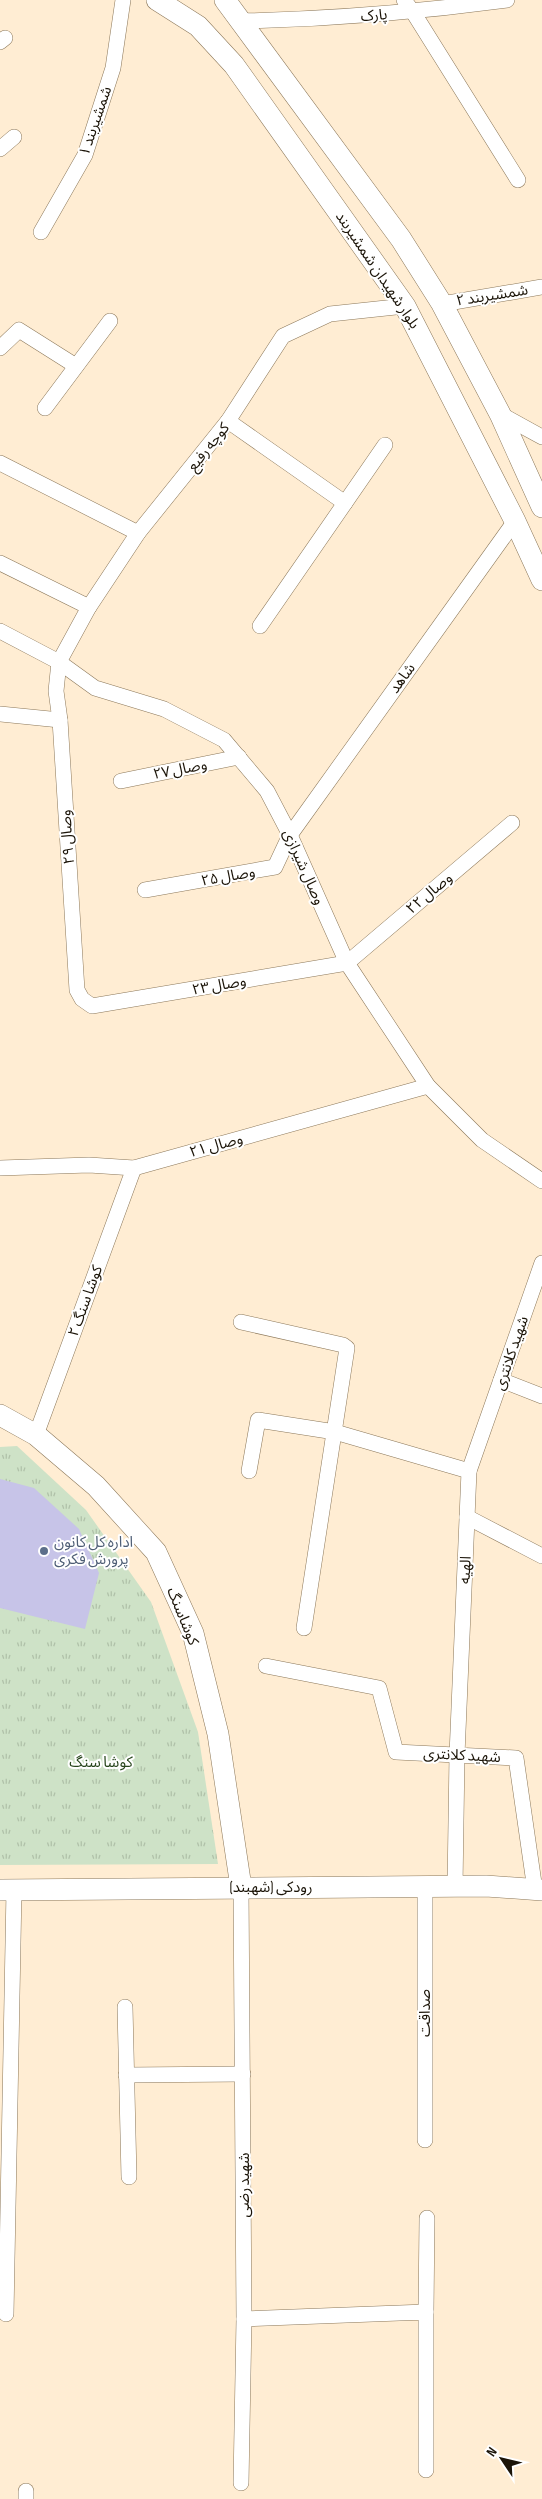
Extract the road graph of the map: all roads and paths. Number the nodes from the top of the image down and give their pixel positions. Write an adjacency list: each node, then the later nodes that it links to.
1 (123, 0): 10 (street, شمشیربند ۱)
2 (157, 0): 13 (main road, بلوار شهیدان شمشیربند)
3 (225, 0): 6 (main road)
4 (507, 0): 5 (street, پارک)
5 (408, 6): 6 (street, پارک); 9 (street)
6 (241, 22): 12 (main road)
7 (14, 137): 8 (street)
8 (0, 149)
9 (518, 180)
10 (42, 232)
11 (542, 287): 12 (street, شمشیربند ۲)
12 (442, 304): 18 (main road)
13 (405, 306): 19 (street, کوچه رفیع); 25 (main road, بلوار شهیدان شمشیربند)
14 (110, 321): 16 (street)
15 (0, 348): 16 (street)
16 (76, 366): 17 (street)
17 (45, 408)
18 (500, 414): 20 (street); 24 (main road)
19 (228, 422): 23 (street); 26 (street, کوچه رفیع)
20 (542, 437)
21 (385, 445): 23 (street)
22 (0, 463): 26 (street)
23 (345, 504): 30 (street)
24 (542, 507)
25 (515, 521): 28 (main road, بلوار شهیدان شمشیربند); 38 (street, شاهد)
26 (138, 533): 29 (street, کوچه رفیع)
27 (0, 563): 29 (street)
28 (542, 580)
29 (89, 606): 32 (street, کوچه رفیع)
30 (260, 626)
31 (0, 631): 32 (street, وصال شیرازی)
32 (59, 662): 34 (street, وصال ۲۹); 35 (street, وصال شیرازی)
33 (0, 714): 34 (street)
34 (60, 720): 41 (street, وصال ۲۹)
35 (239, 757): 36 (street, وصال ۲۷); 38 (street, وصال شیرازی)
36 (121, 781)
37 (512, 823): 40 (street, وصال ۲۲)
38 (290, 835): 39 (street, وصال ۲۵); 40 (street, وصال شیرازی)
39 (145, 890)
40 (347, 963): 41 (street, وصال ۲۳); 42 (street, وصال شیرازی)
41 (92, 1006)
42 (428, 1086): 44 (street, وصال ۲۱); 45 (street, وصال شیرازی)
43 (0, 1168): 44 (street, وصال ۲۱)
44 (134, 1168): 52 (street, کوشا سنگ ۲)
45 (542, 1181)
46 (542, 1263): 48 (street, شهید کلانتری)
47 (241, 1322): 51 (street)
48 (502, 1380): 49 (street); 54 (street, شهید کلانتری)
49 (542, 1396)
50 (0, 1414): 52 (main road, کوشاسنگ)
51 (335, 1432): 53 (street); 54 (street); 57 (street)
52 (36, 1435): 60 (main road, کوشاسنگ)
53 (249, 1470)
54 (470, 1471): 55 (street, الهیه)
55 (468, 1517): 56 (street); 59 (street, الهیه)
56 (542, 1556)
57 (304, 1628)
58 (266, 1666): 59 (street, شهید کلانتری)
59 (457, 1755): 62 (street, الهیه); 64 (street, شهید کلانتری)
60 (241, 1887): 61 (main road, رودکی (شهبند)); 63 (main road, رودکی (شهبند)); 66 (street, شهید رضی)
61 (425, 1887): 62 (main road, رودکی (شهبند)); 68 (street, صداقت)
62 (455, 1887): 64 (main road, رودکی (شهبند))
63 (7, 1890): 72 (street)
64 (538, 1890)
65 (125, 2007): 67 (street)
66 (242, 2074): 67 (street); 73 (street, شهید رضی)
67 (126, 2075): 69 (street)
68 (425, 2140)
69 (129, 2177)
70 (427, 2218): 71 (street)
71 (426, 2312): 73 (street); 74 (street)
72 (6, 2314)
73 (244, 2319): 75 (street, شهید رضی)
74 (426, 2470)
75 (241, 2483)

